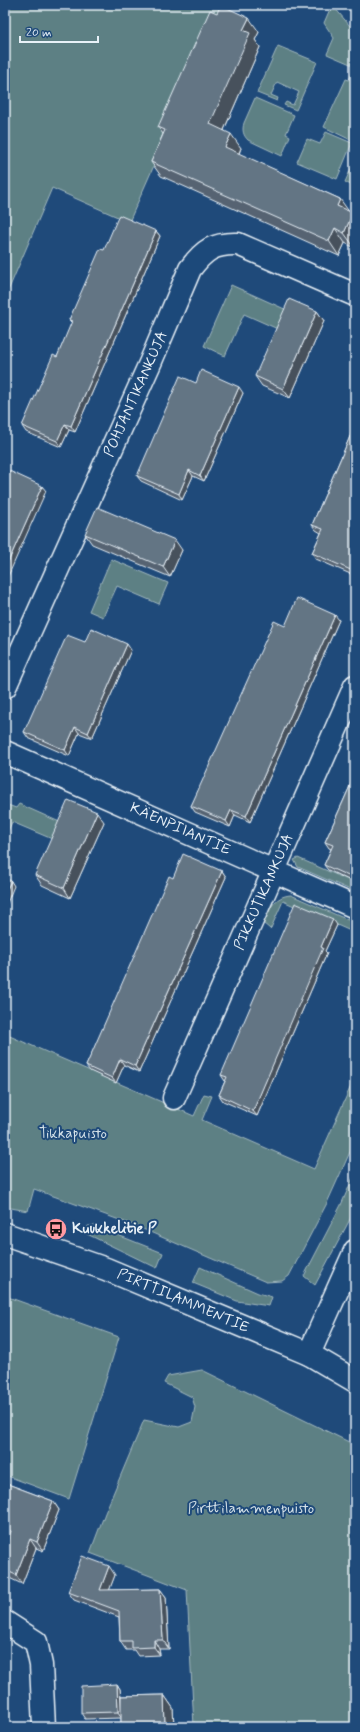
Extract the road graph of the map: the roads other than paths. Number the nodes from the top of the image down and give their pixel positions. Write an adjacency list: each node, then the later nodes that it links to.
1 (355, 295): 3 (street, POHJANTIKANKUJA)
2 (355, 686): 5 (street, PIKKUTIKANKUJA)
3 (5, 687)
4 (5, 752): 5 (street, KÄENPIIANTIE)
5 (274, 870): 6 (street, KÄENPIIANTIE); 7 (street, PIKKUTIKANKUJA)
6 (355, 906)
7 (174, 1098)
8 (5, 1234): 10 (street, PIRTTILAMMENTIE)
9 (355, 1251): 10 (street)
10 (309, 1354): 11 (street, PIRTTILAMMENTIE)
11 (355, 1381)
12 (5, 1622): 13 (street)
13 (44, 1727)

